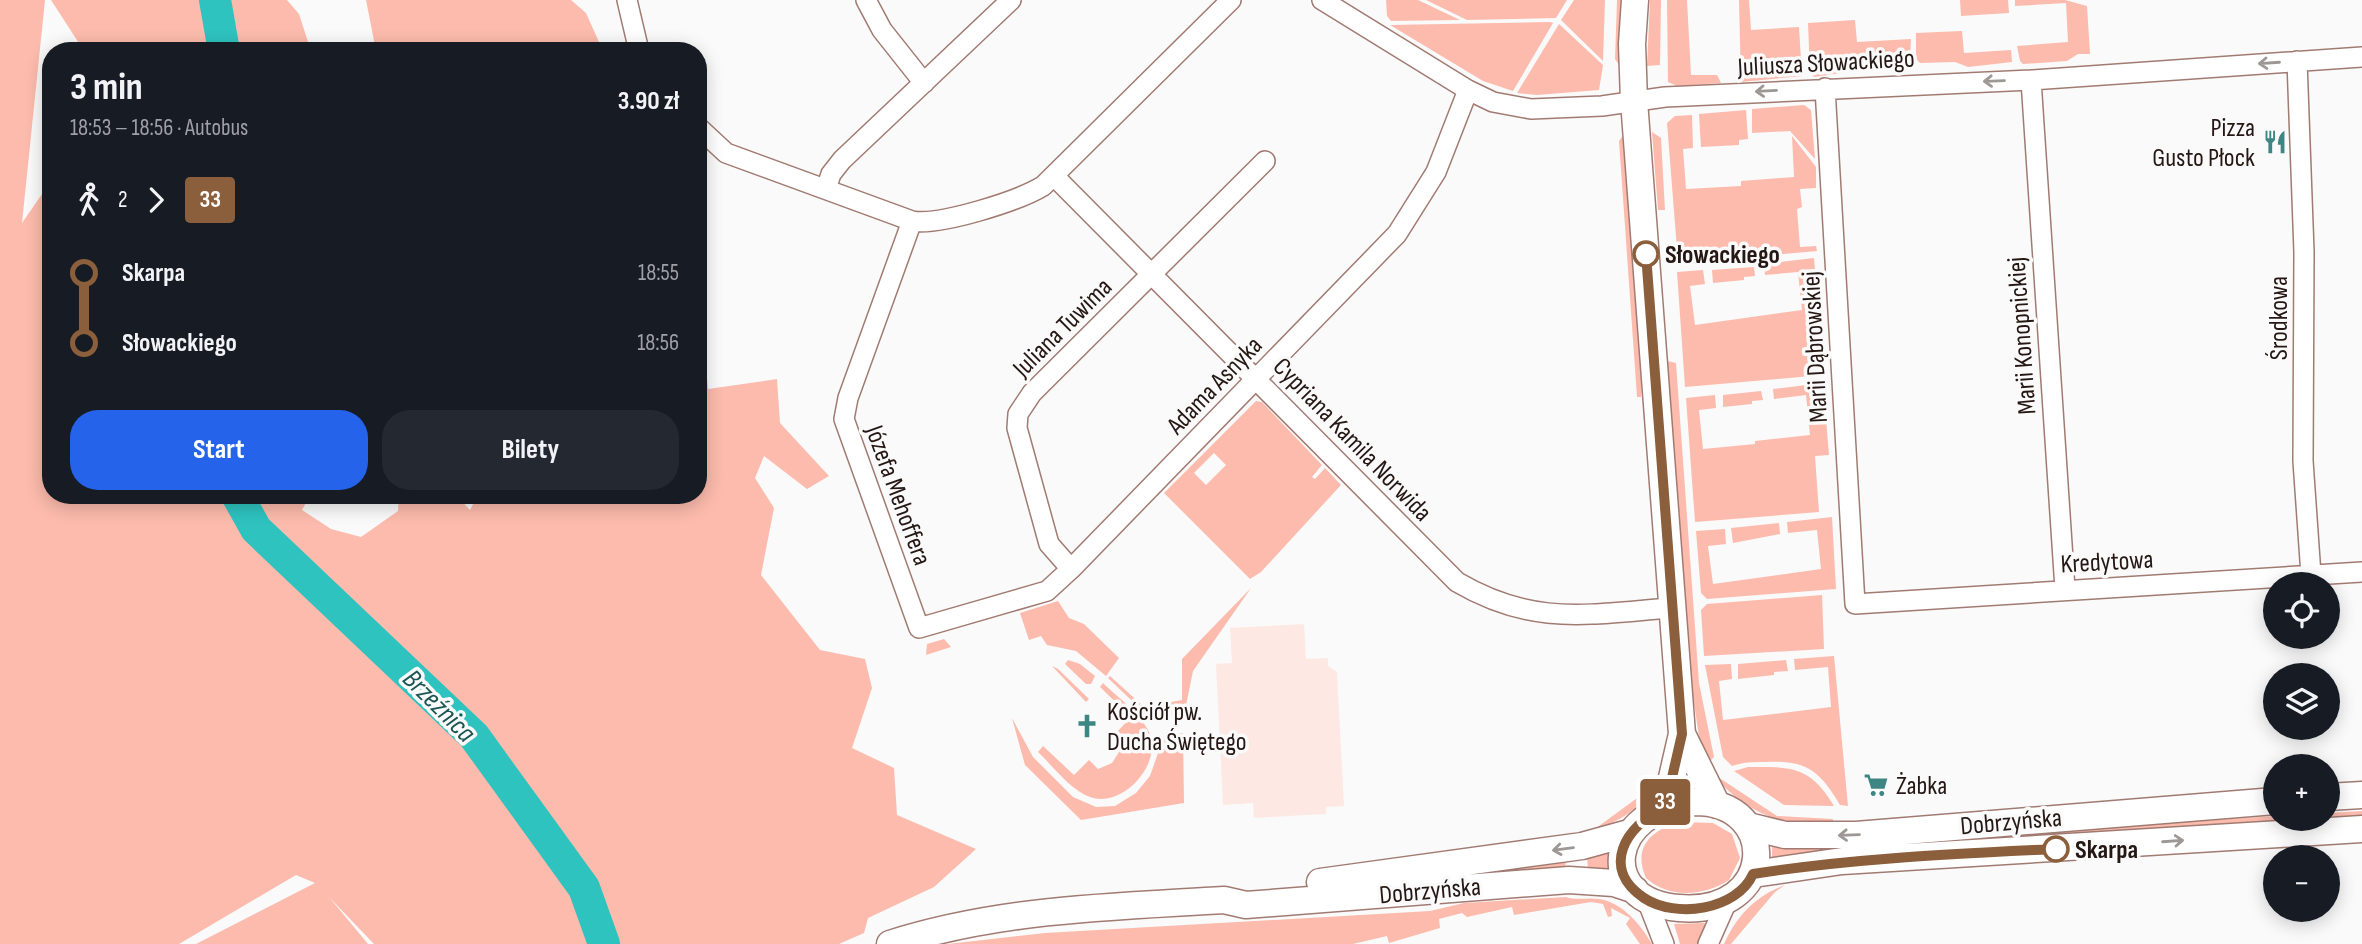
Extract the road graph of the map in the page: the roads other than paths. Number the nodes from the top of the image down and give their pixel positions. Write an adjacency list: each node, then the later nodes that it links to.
1 (627, 0): 7 (street)
2 (866, 0): 11 (street)
3 (1011, 0): 11 (street)
4 (1231, 0): 17 (street)
5 (1322, 0): 13 (street, Juliusza Słowackiego)
6 (1635, 0): 14 (main road)
7 (637, 42)
8 (2362, 57): 9 (street, Juliusza Słowackiego)
9 (2297, 61): 10 (street, Juliusza Słowackiego, one-way to 10); 23 (street, Środkowa)
10 (2031, 79): 12 (street, Juliusza Słowackiego, one-way to 12); 27 (street, Marii Konopnickiej)
11 (924, 83): 18 (street)
12 (1825, 88): 14 (street, Juliusza Słowackiego, one-way to 14); 28 (street, Marii Dąbrowskiej)
13 (1468, 90): 14 (street, Juliusza Słowackiego); 21 (street, Adama Asnyka)
14 (1634, 101): 29 (main road)
15 (707, 135): 18 (street)
16 (1265, 161): 20 (street, Juliana Tuwima)
17 (1054, 176): 19 (street); 20 (street, Cypriana Kamila Norwida)
18 (826, 189): 19 (street)
19 (912, 221): 30 (street, Józefa Mehoffera)
20 (1152, 274): 21 (street, Cypriana Kamila Norwida); 22 (street, Juliana Tuwima)
21 (1258, 378): 22 (street, Adama Asnyka); 29 (street, Cypriana Kamila Norwida)
22 (1071, 569): 30 (street, Adama Asnyka)
23 (2311, 572)
24 (2362, 572): 25 (street, Kredytowa)
25 (2340, 573)
26 (2263, 578): 27 (street, Kredytowa)
27 (2065, 589): 28 (street, Kredytowa)
28 (1855, 604)
29 (1672, 608): 31 (main road)
30 (919, 628)
31 (1682, 734): 35 (main road); 36 (main road)
32 (2362, 795): 33 (main road)
33 (2340, 796)
34 (2263, 802): 37 (main road, Dobrzyńska, one-way to 37)
35 (1717, 805): 36 (main road); 37 (main road)
36 (1665, 808): 39 (main road)
37 (1748, 826): 40 (main road)
38 (2362, 829): 40 (main road, Dobrzyńska, one-way to 38)
39 (1629, 833): 41 (main road); 43 (main road, Dobrzyńska, one-way to 43)
40 (1753, 874): 42 (main road)
41 (1641, 895): 42 (main road); 43 (main road, Dobrzyńska); 45 (street)
42 (1728, 899): 46 (street)
43 (1224, 900): 44 (main road, Dobrzyńska)
44 (890, 944)
45 (1664, 944)
46 (1708, 944)

